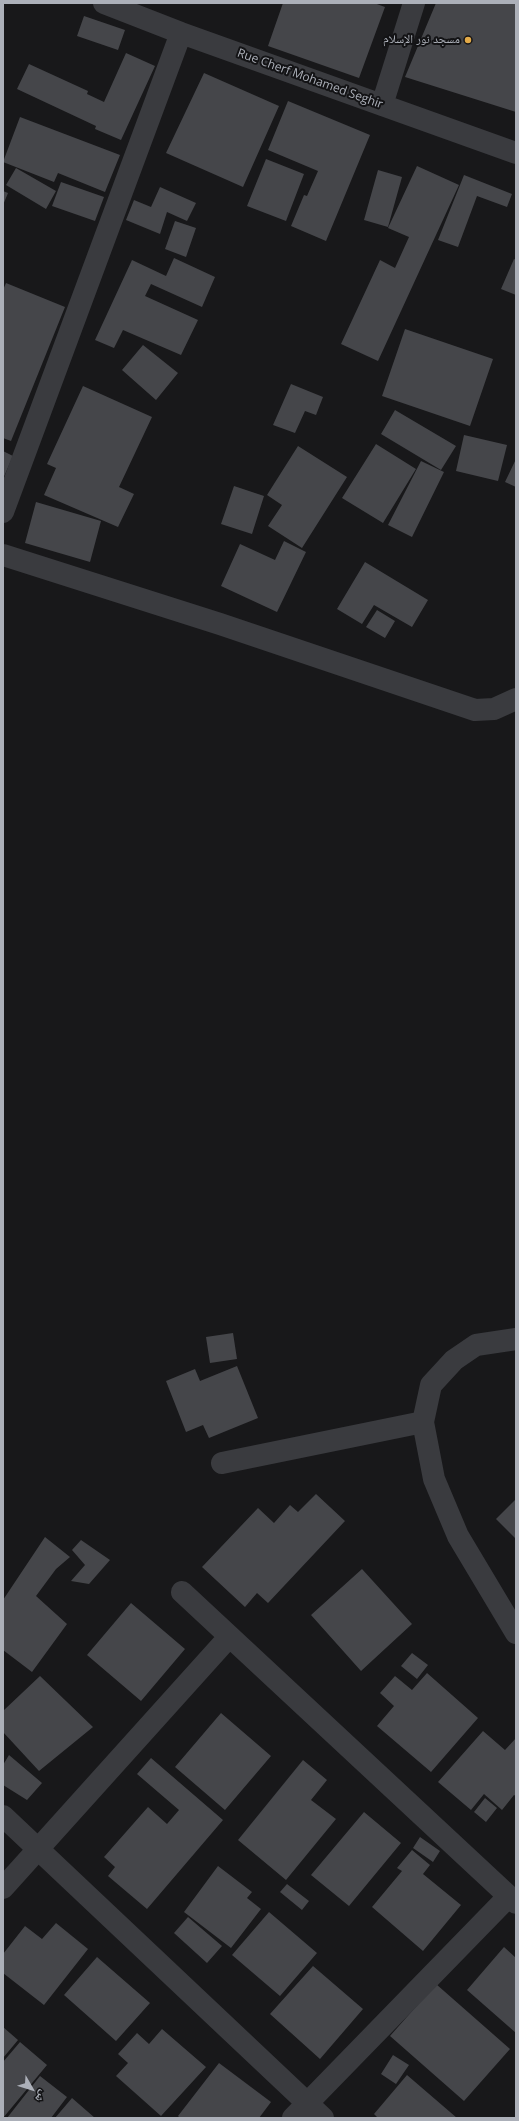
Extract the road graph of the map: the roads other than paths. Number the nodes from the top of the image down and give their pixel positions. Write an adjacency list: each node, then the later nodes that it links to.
1 (104, 3): 3 (street, Rue Cherf Mohamed Seghir)
2 (414, 3): 4 (street)
3 (181, 33): 4 (street, Rue Cherf Mohamed Seghir); 6 (street)
4 (382, 105): 5 (street, Rue Cherf Mohamed Seghir)
5 (516, 153)
6 (3, 512)
7 (3, 555): 8 (street)
8 (516, 699)
9 (516, 1339): 10 (street)
10 (423, 1422): 11 (street); 13 (street)
11 (222, 1463)
12 (182, 1592): 14 (street)
13 (516, 1632)
14 (229, 1637): 16 (street); 18 (street)
15 (3, 1816): 16 (street)
16 (40, 1848): 17 (street); 19 (street)
17 (3, 1888)
18 (512, 1899): 19 (street)
19 (300, 2111): 20 (street)
20 (323, 2118)

